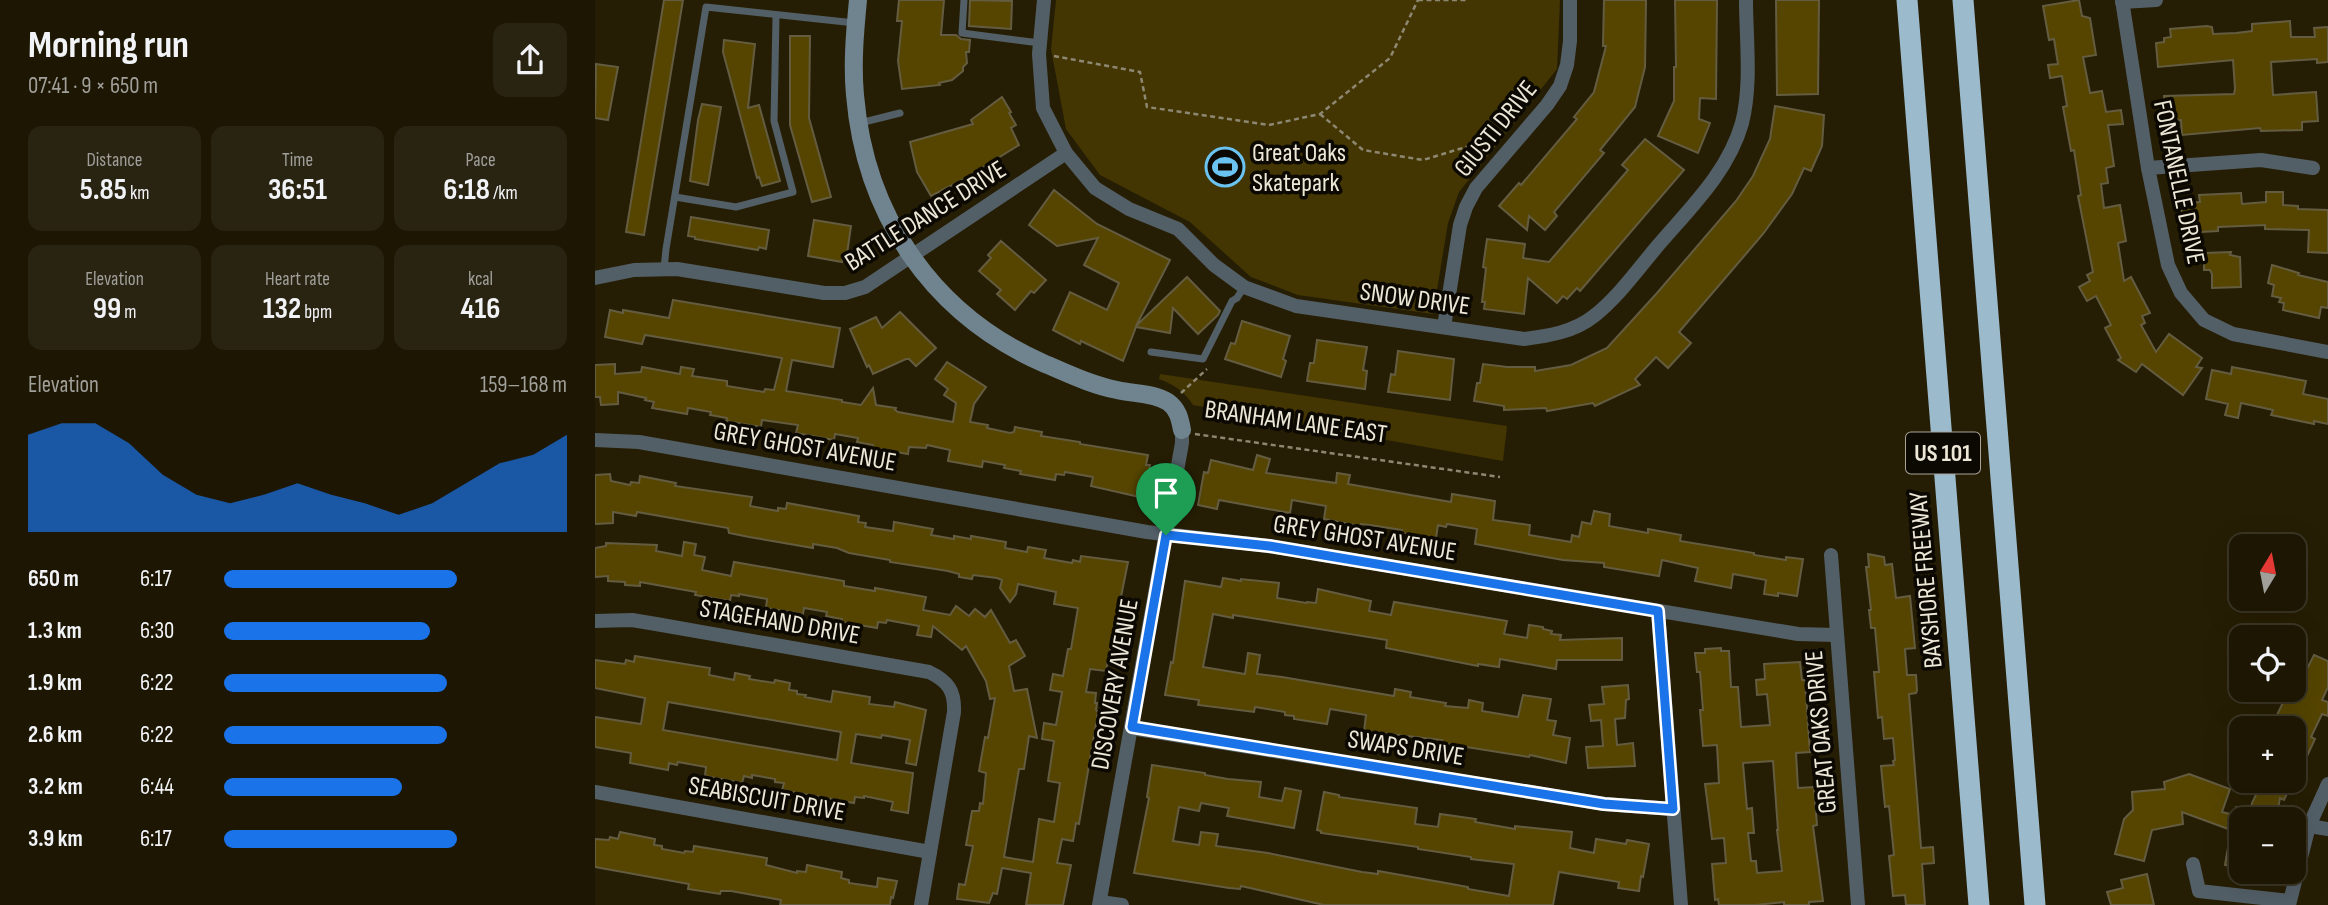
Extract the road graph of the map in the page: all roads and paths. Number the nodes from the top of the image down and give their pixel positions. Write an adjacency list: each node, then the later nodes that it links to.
1 (858, 0): 13 (street, BRANHAM LANE EAST)
2 (964, 0): 14 (lane)
3 (1044, 0): 14 (street, SNOW DRIVE)
4 (1417, 0): 5 (path); 17 (path)
5 (1466, 0)
6 (1570, 0): 28 (street, GIUSTI DRIVE)
7 (1746, 0): 28 (street, SNOW DRIVE)
8 (1907, 0): 55 (highway, BAYSHORE FREEWAY / US 101)
9 (1963, 0): 56 (highway, US 101)
10 (2156, 0): 11 (street)
11 (2122, 1): 21 (street, FONTANELLE DRIVE)
12 (776, 16): 13 (lane); 23 (lane); 23 (lane)
13 (856, 23): 18 (street, BRANHAM LANE EAST)
14 (1041, 43): 20 (street, SNOW DRIVE)
15 (1054, 57): 17 (path)
16 (900, 113): 18 (lane)
17 (1320, 114): 19 (path)
18 (859, 124): 24 (street, BRANHAM LANE EAST)
19 (1500, 137)
20 (1066, 153): 24 (street, BATTLE DANCE DRIVE); 27 (street, SNOW DRIVE)
21 (2148, 168): 22 (street); 30 (street, FONTANELLE DRIVE)
22 (2313, 169)
23 (675, 198): 25 (lane)
24 (912, 257): 25 (street, BATTLE DANCE DRIVE); 33 (street, BRANHAM LANE EAST)
25 (664, 269): 26 (street, BATTLE DANCE DRIVE)
26 (595, 278)
27 (1244, 287): 28 (street, SNOW DRIVE); 29 (lane)
28 (1444, 327)
29 (1151, 352)
30 (2328, 352)
31 (1215, 363): 32 (path)
32 (1181, 393)
33 (1182, 430): 35 (path, BRANHAM LANE EAST); 36 (street, DISCOVERY AVENUE)
34 (595, 440): 36 (street, GREY GHOST AVENUE)
35 (1500, 477)
36 (1166, 535): 38 (street, GREY GHOST AVENUE); 41 (street, DISCOVERY AVENUE)
37 (1831, 555): 40 (street, GREAT OAKS DRIVE)
38 (1658, 611): 40 (street, GREY GHOST AVENUE); 44 (street)
39 (595, 621): 47 (street, STAGEHAND DRIVE)
40 (1836, 635): 54 (street, GREAT OAKS DRIVE)
41 (1132, 727): 44 (street, SWAPS DRIVE); 50 (street, DISCOVERY AVENUE)
42 (2328, 784): 45 (street)
43 (595, 792): 47 (street, SEABISCUIT DRIVE)
44 (1673, 809): 53 (street)
45 (2309, 826): 46 (street); 49 (street)
46 (2328, 829)
47 (930, 852): 51 (street)
48 (2193, 864): 49 (street)
49 (2289, 903)
50 (1100, 904): 52 (street)
51 (921, 905)
52 (1122, 905)
53 (1681, 905)
54 (1858, 905)
55 (1979, 905)
56 (2035, 905)

